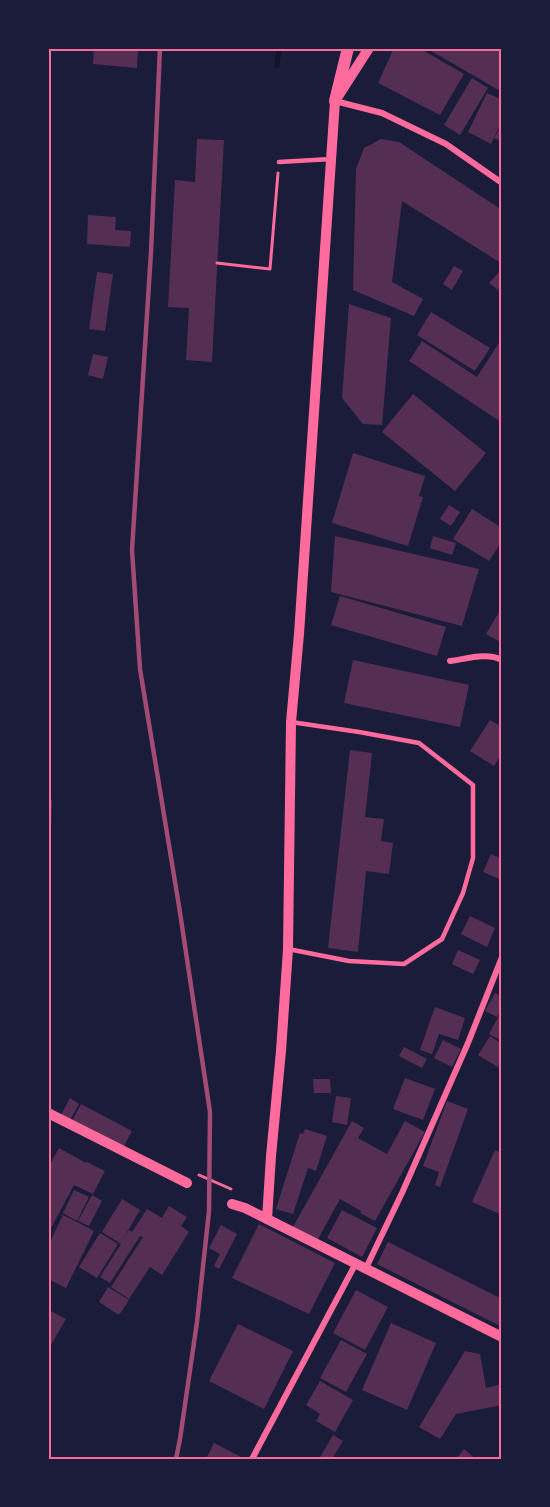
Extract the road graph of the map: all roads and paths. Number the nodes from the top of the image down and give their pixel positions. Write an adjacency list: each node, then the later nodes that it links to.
1 (348, 48): 3 (main road)
2 (369, 48): 3 (street)
3 (335, 101): 4 (street); 6 (street)
4 (332, 159): 5 (lane); 10 (street)
5 (279, 162): 7 (path)
6 (502, 183)
7 (217, 263)
8 (502, 660): 9 (street)
9 (450, 661)
10 (291, 722): 13 (street); 13 (lane)
11 (49, 800): 12 (lane)
12 (48, 908)
13 (288, 949): 20 (street)
14 (502, 957): 21 (street)
15 (48, 1113): 17 (street)
16 (194, 1173): 18 (path)
17 (187, 1183)
18 (236, 1191)
19 (232, 1204): 20 (street)
20 (267, 1219): 21 (street)
21 (361, 1266): 22 (street); 23 (street)
22 (502, 1337)
23 (252, 1459)

